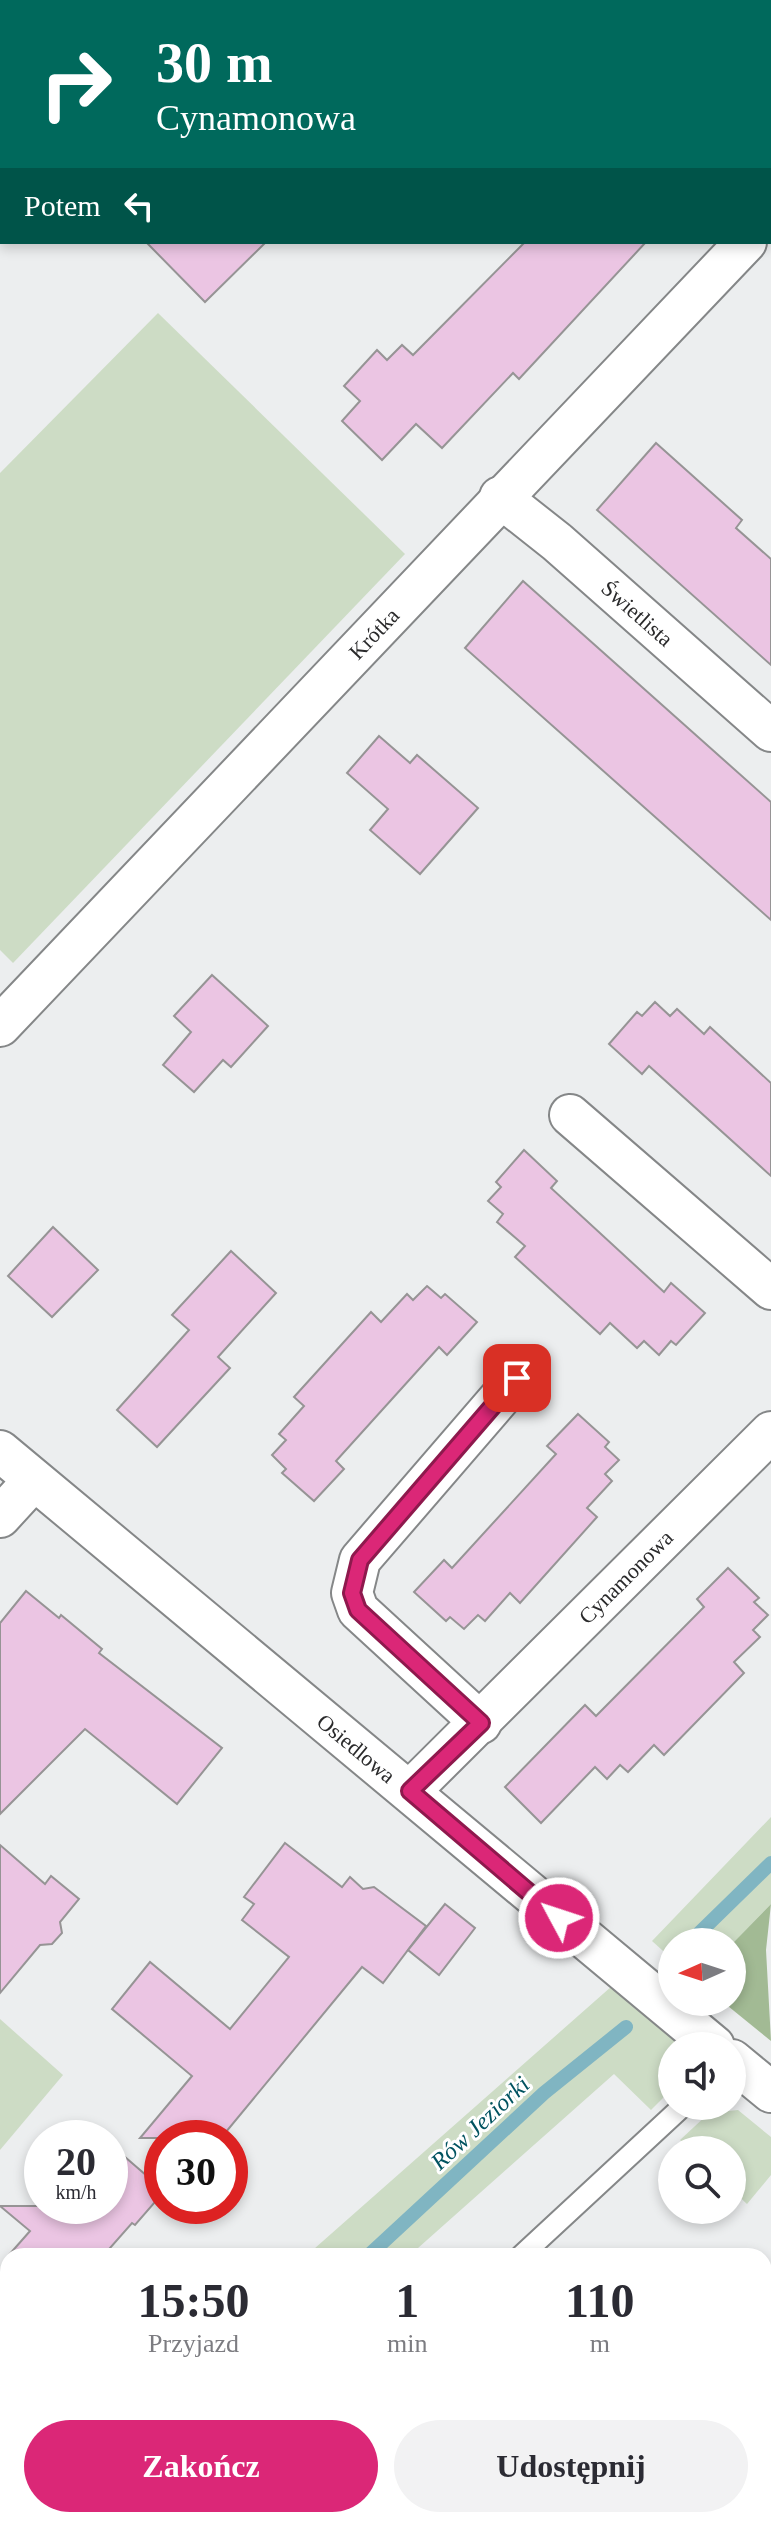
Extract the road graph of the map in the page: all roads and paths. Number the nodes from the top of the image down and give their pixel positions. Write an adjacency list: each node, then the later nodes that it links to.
1 (744, 244): 2 (street, Krótka)
2 (500, 497): 3 (street, Świetlista); 4 (street, Krótka)
3 (771, 731)
4 (0, 1026)
5 (570, 1115): 6 (street)
6 (771, 1289)
7 (517, 1378): 12 (street)
8 (771, 1432): 12 (street, Cynamonowa)
9 (0, 1451): 10 (street, Osiedlowa)
10 (34, 1480): 11 (street); 13 (street, Osiedlowa)
11 (0, 1517)
12 (481, 1723): 13 (street, Cynamonowa)
13 (410, 1791): 14 (street, Osiedlowa)
14 (697, 2032)
15 (746, 2071): 16 (street)
16 (771, 2092)
17 (668, 2120): 18 (lane)
18 (530, 2248)

